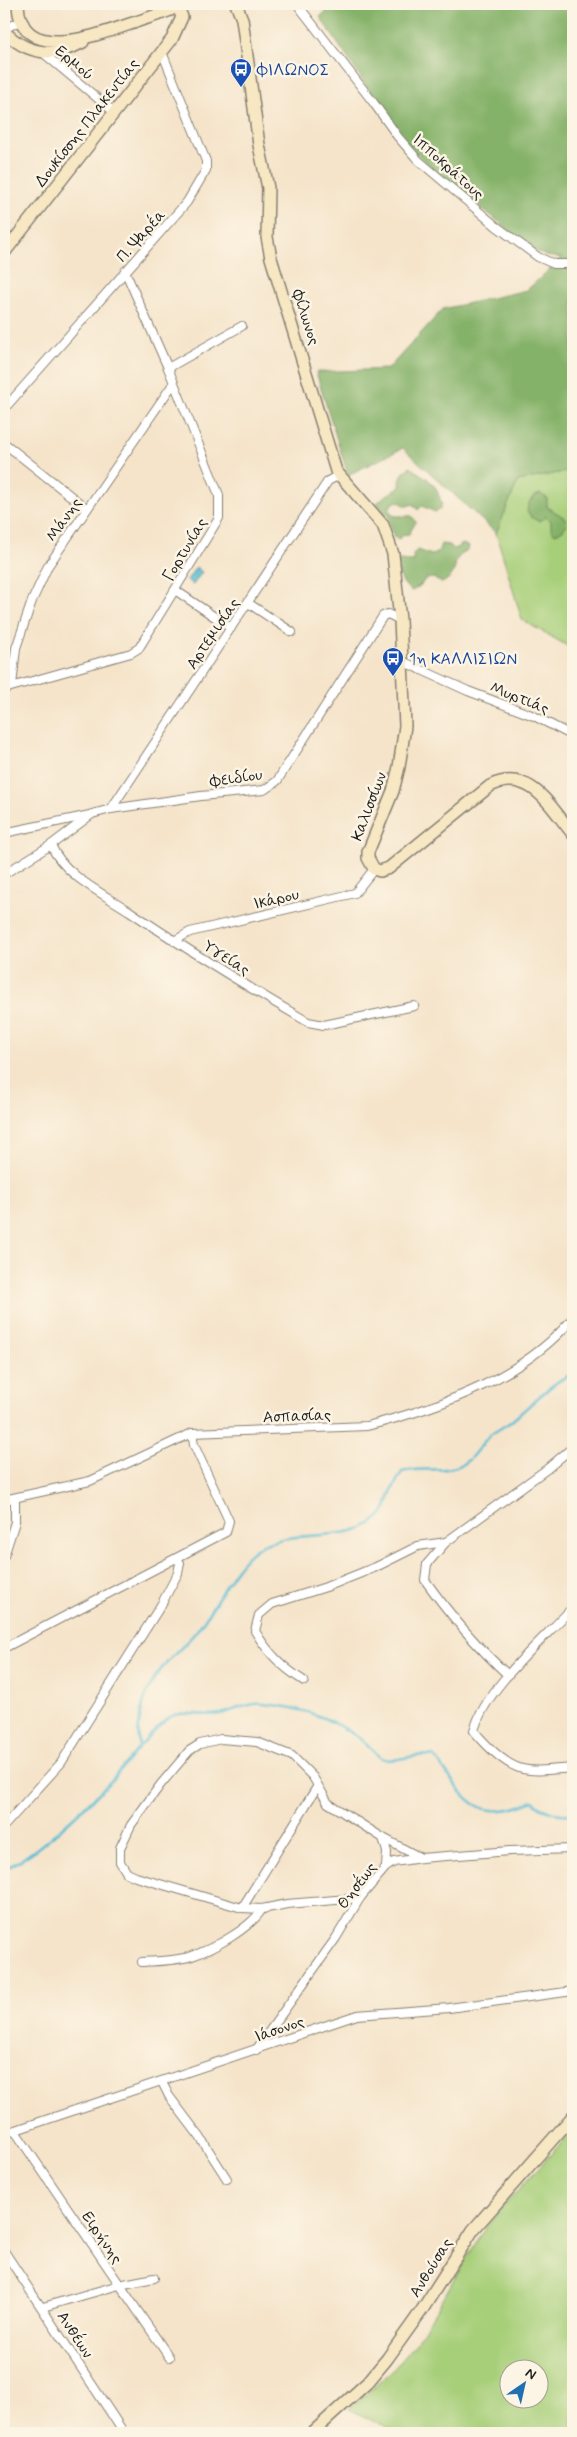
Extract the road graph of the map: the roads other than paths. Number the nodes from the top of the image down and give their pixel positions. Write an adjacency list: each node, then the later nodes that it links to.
1 (18, 4): 5 (main road)
2 (236, 4): 19 (main road, Φίλωνος)
3 (297, 4): 12 (street, Ιπποκράτους)
4 (180, 5): 7 (main road); 9 (main road, Δουκίσσης Πλακεντίας)
5 (22, 20): 6 (street); 7 (main road)
6 (4, 30): 8 (main road)
7 (91, 37): 8 (main road)
8 (42, 52): 10 (street, Ερμού)
9 (162, 52): 10 (main road, Δουκίσσης Πλακεντίας); 13 (street, Π. Ψαρέα)
10 (114, 112): 11 (main road, Δουκίσσης Πλακεντίας)
11 (4, 253)
12 (573, 264)
13 (125, 271): 15 (street, Γορτυνίας); 17 (street, Π. Ψαρέα)
14 (242, 326): 15 (street)
15 (168, 368): 16 (street, Γορτυνίας)
16 (173, 384): 20 (street, Μάνης); 21 (street, Γορτυνίας)
17 (4, 409)
18 (4, 443): 20 (street)
19 (338, 475): 22 (street, Αρτεμισίας); 23 (main road, Φίλωνος)
20 (87, 509): 27 (street, Μάνης)
21 (175, 590): 24 (street); 27 (street, Γορτυνίας)
22 (248, 603): 24 (street, Αρτεμισίας); 25 (street)
23 (400, 620): 26 (main road, Καλισσίων); 30 (street, Φειδίου)
24 (231, 628): 30 (street, Αρτεμισίας)
25 (292, 632)
26 (402, 661): 29 (street, Μυρτιάς); 35 (main road, Καλισσίων)
27 (12, 686): 28 (street, Γορτυνίας)
28 (4, 689)
29 (573, 736)
30 (111, 809): 31 (street, Φειδίου)
31 (92, 814): 32 (street); 34 (street, Φειδίου)
32 (4, 833)
33 (573, 834): 35 (main road)
34 (51, 845): 36 (street, Φειδίου); 37 (street, Υγείας)
35 (374, 870): 37 (street, Ικάρου)
36 (4, 874)
37 (174, 941): 38 (street, Υγείας)
38 (414, 1006)
39 (573, 1318): 40 (street, Ασπασίας)
40 (192, 1433): 42 (street, Ασπασίας); 46 (street)
41 (573, 1447): 44 (street)
42 (15, 1499): 43 (street, Ασπασίας); 45 (street)
43 (4, 1500)
44 (446, 1542): 49 (street); 50 (street)
45 (4, 1556)
46 (177, 1558): 48 (street); 53 (street)
47 (573, 1607): 49 (street)
48 (4, 1648)
49 (508, 1675): 51 (street)
50 (304, 1681)
51 (573, 1768)
52 (317, 1787): 54 (street); 59 (street); 59 (street)
53 (4, 1826)
54 (383, 1838): 56 (street); 57 (street)
55 (573, 1850): 56 (street, Θησέως)
56 (421, 1858): 57 (street, Θησέως)
57 (386, 1867): 58 (street, Θησέως)
58 (360, 1898): 60 (street); 63 (street, Θησέως)
59 (242, 1908): 60 (street)
60 (262, 1909): 61 (street)
61 (142, 1962)
62 (573, 1991): 63 (street, Ιάσονος)
63 (256, 2050): 64 (street, Ιάσονος)
64 (162, 2082): 66 (street, Ιάσονος); 68 (street)
65 (573, 2116): 75 (main road, Ανθούσας)
66 (15, 2131): 67 (street, Ιάσονος); 71 (street, Ειρήνης)
67 (4, 2134)
68 (227, 2179)
69 (4, 2250): 72 (street, Ανθέων)
70 (154, 2278): 71 (street)
71 (119, 2285): 72 (street); 73 (street, Ειρήνης)
72 (43, 2307): 74 (street, Ανθέων)
73 (169, 2357)
74 (124, 2433)
75 (312, 2433)

